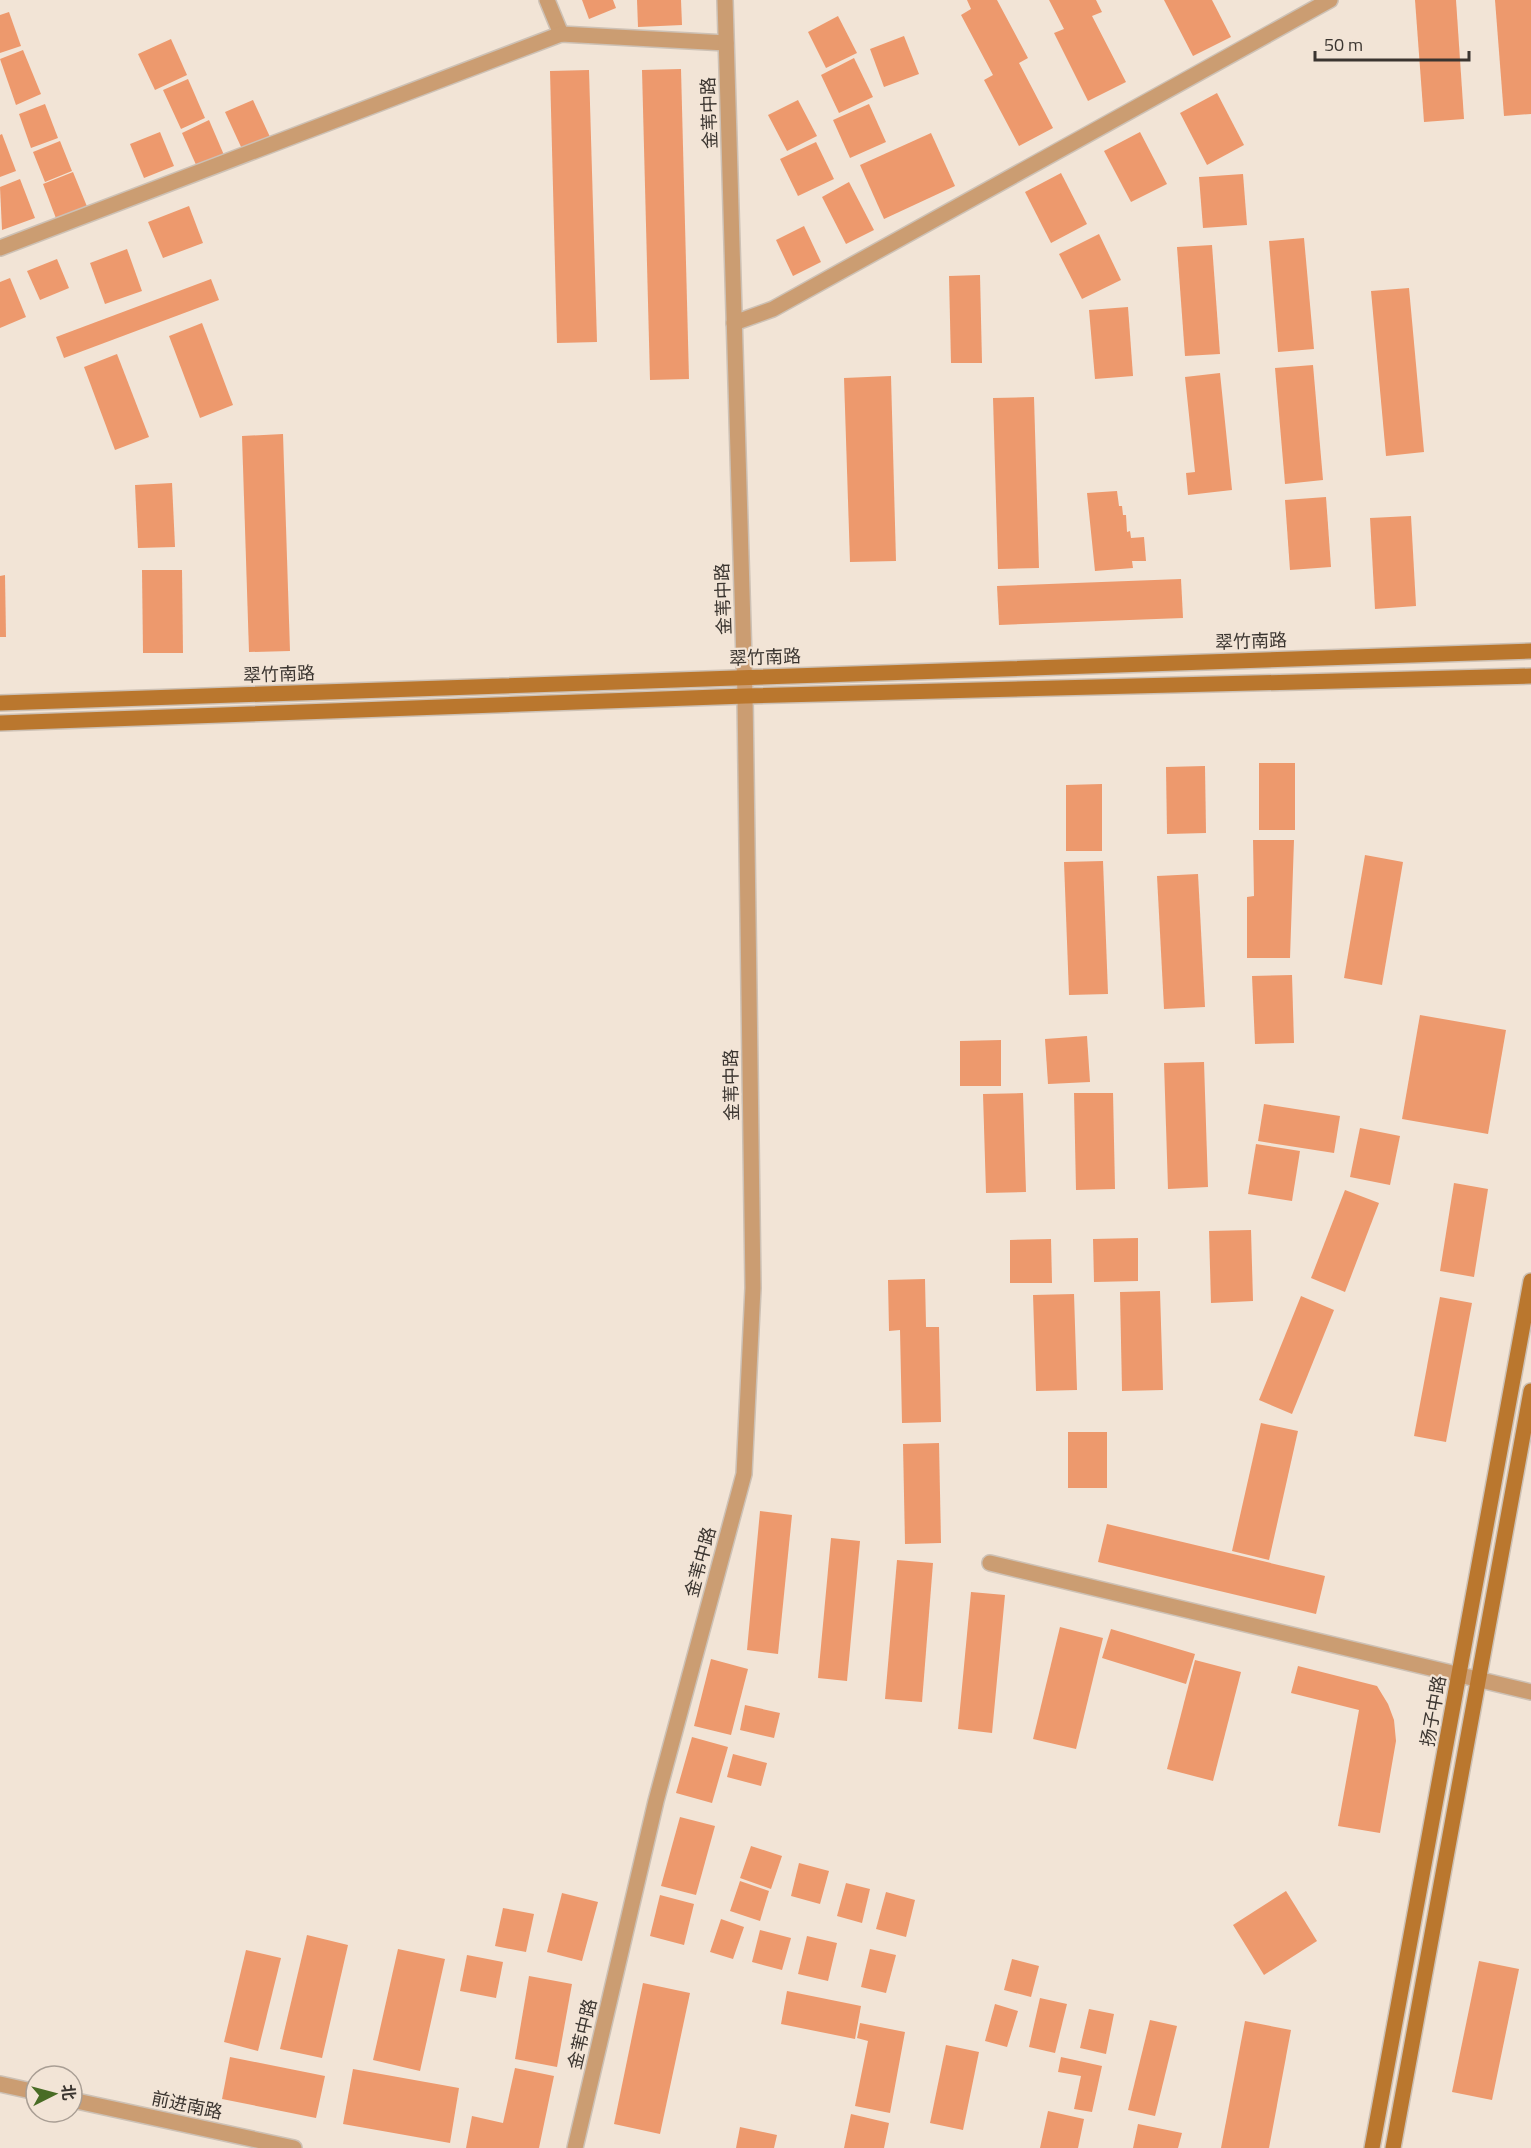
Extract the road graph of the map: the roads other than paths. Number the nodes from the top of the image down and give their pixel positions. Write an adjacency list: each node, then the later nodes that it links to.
1 (547, 0): 4 (street)
2 (725, 0): 5 (street, 金苇中路)
3 (1330, 0): 7 (street)
4 (561, 34): 5 (street); 6 (street)
5 (726, 43): 7 (street, 金苇中路)
6 (0, 248)
7 (734, 323): 12 (street, 金苇中路)
8 (1531, 645): 10 (main road)
9 (1531, 651): 10 (main road, 翠竹南路)
10 (1509, 652): 12 (main road, 翠竹南路)
11 (1531, 676): 13 (main road)
12 (745, 677): 13 (street, 金苇中路); 14 (main road, 翠竹南路)
13 (745, 696): 15 (main road); 26 (street, 金苇中路)
14 (0, 703)
15 (0, 723)
16 (1531, 1281): 19 (main road, 扬子中路)
17 (1531, 1391): 20 (main road)
18 (990, 1563): 19 (street)
19 (1460, 1673): 20 (street); 27 (main road, 扬子中路)
20 (1477, 1678): 21 (street); 28 (main road)
21 (1531, 1692)
22 (0, 2084): 23 (street)
23 (24, 2089)
24 (84, 2103): 25 (street, 前进南路)
25 (294, 2148)
26 (575, 2148)
27 (1372, 2148)
28 (1394, 2148)

